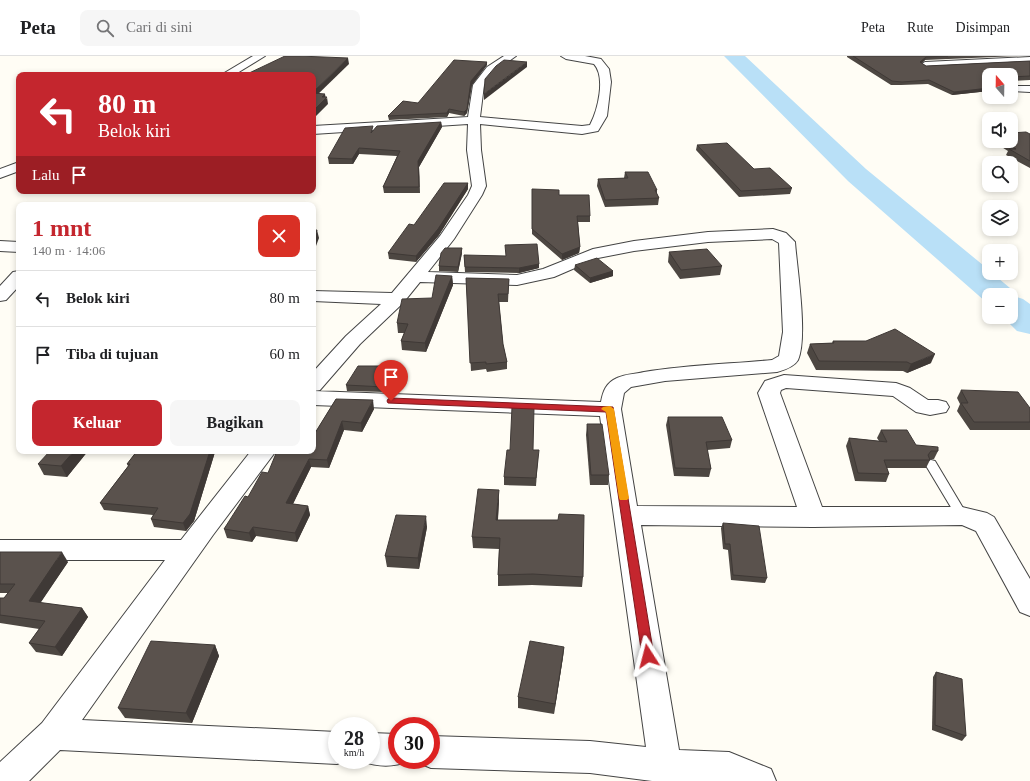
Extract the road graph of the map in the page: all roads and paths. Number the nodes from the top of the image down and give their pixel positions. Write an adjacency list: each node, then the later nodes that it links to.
1 (260, 56): 7 (street)
2 (511, 56): 11 (street)
3 (566, 56): 11 (street)
4 (916, 59): 6 (street)
5 (1030, 60): 6 (street)
6 (925, 65): 8 (street)
7 (231, 72)
8 (936, 72)
9 (1018, 89): 10 (street)
10 (1030, 89)
11 (474, 120): 12 (street); 17 (street)
12 (316, 130)
13 (16, 167): 14 (street)
14 (2, 172)
15 (0, 246): 16 (street)
16 (16, 247)
17 (415, 277): 21 (street); 25 (street)
18 (16, 279): 19 (street)
19 (0, 296)
20 (316, 296): 21 (street)
21 (397, 299): 22 (street)
22 (316, 382)
23 (316, 398): 25 (street)
24 (938, 407): 30 (street)
25 (610, 409): 28 (street)
26 (262, 454): 32 (street)
27 (931, 464): 29 (lane)
28 (626, 515): 30 (street); 37 (street)
29 (962, 516): 30 (street); 33 (street)
30 (813, 517)
31 (0, 550): 32 (street)
32 (188, 550): 34 (street)
33 (1030, 604)
34 (53, 734): 35 (street); 38 (street)
35 (328, 748)
36 (440, 752): 37 (street)
37 (665, 766): 39 (street)
38 (0, 781)
39 (758, 781)

